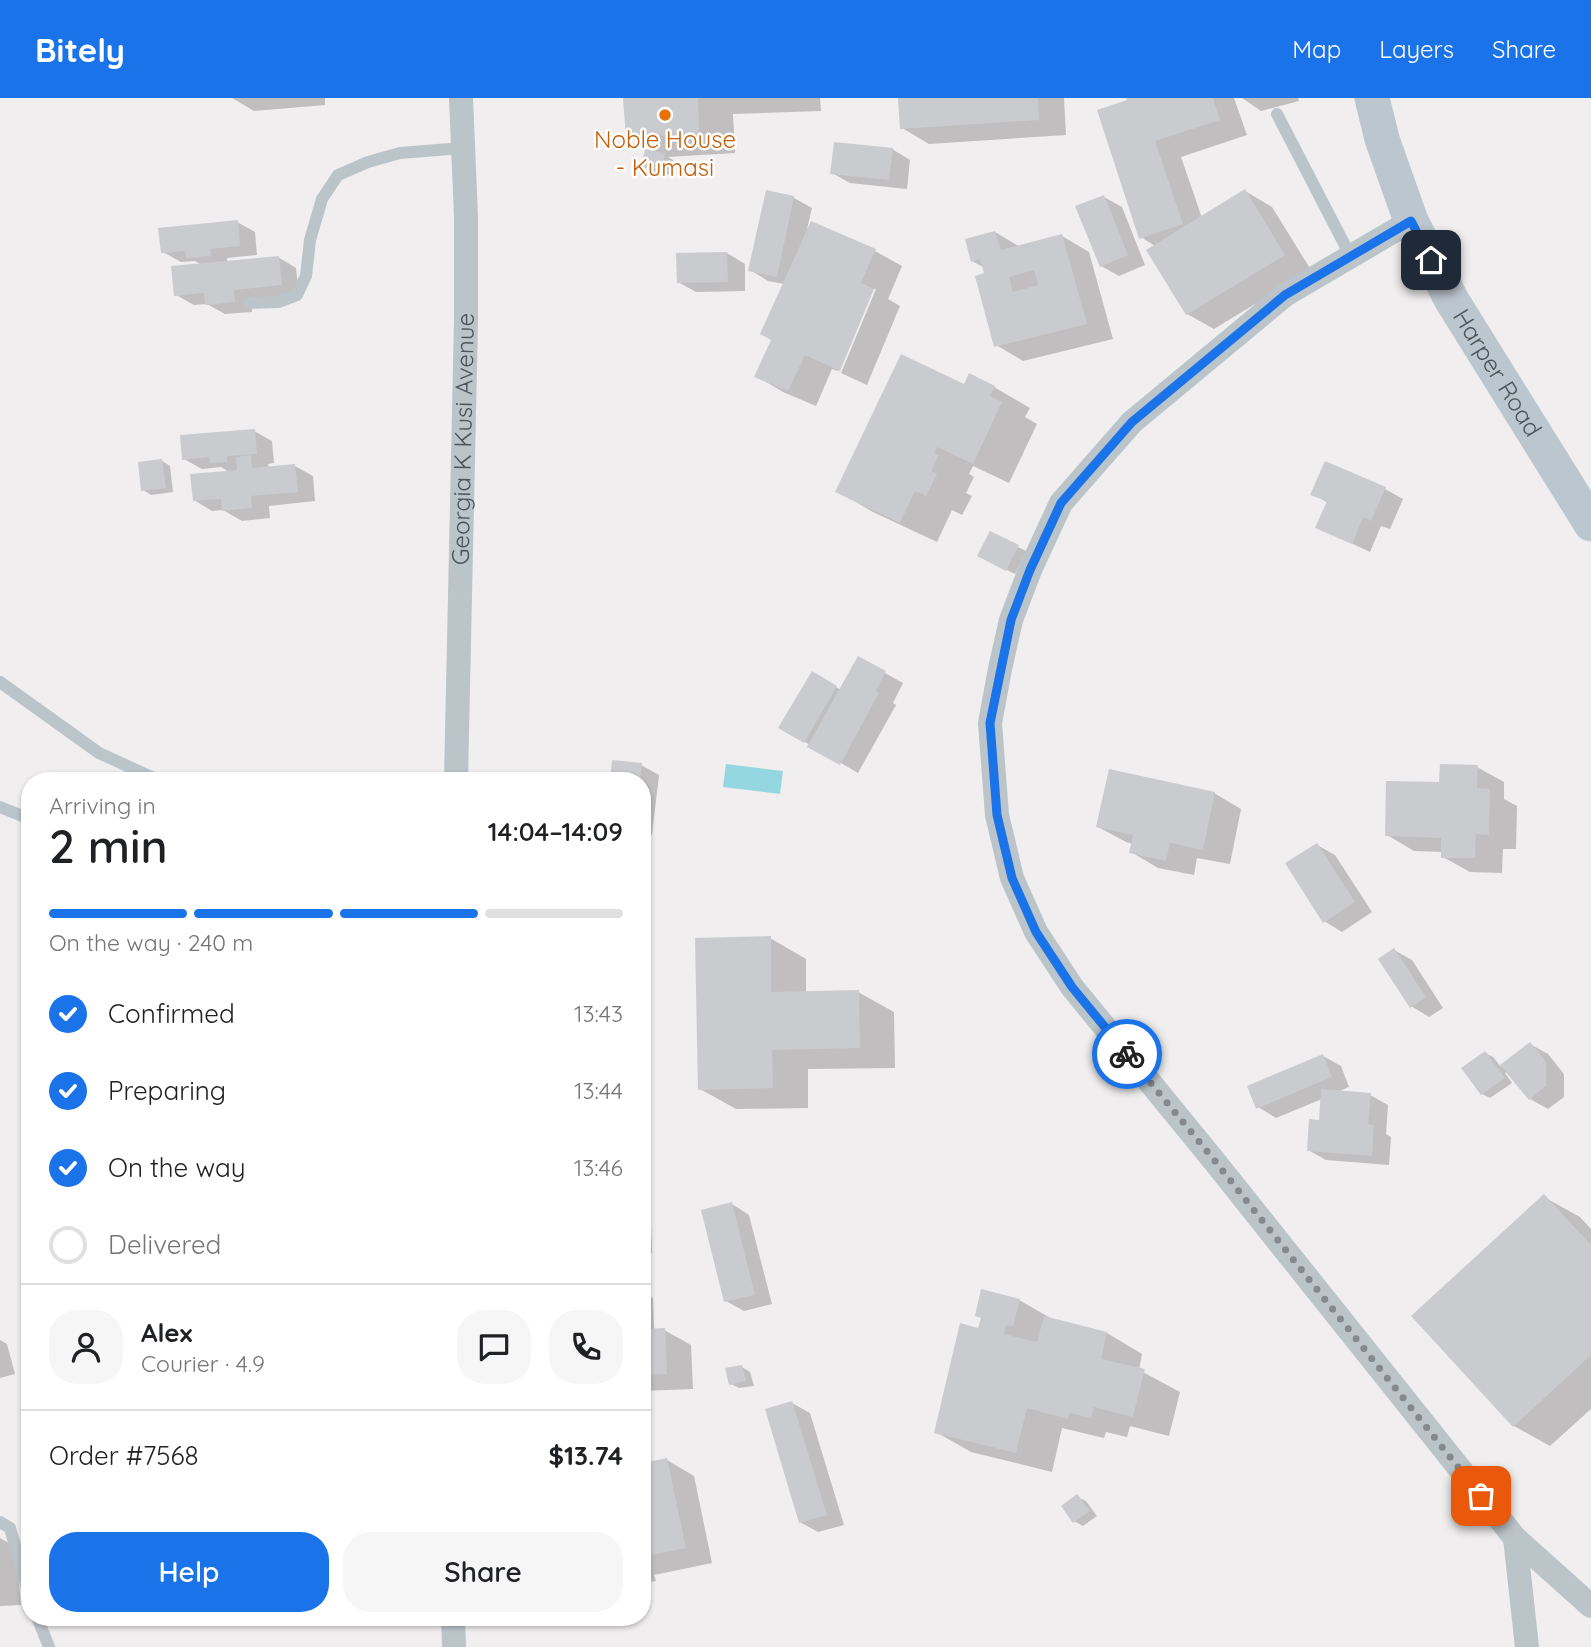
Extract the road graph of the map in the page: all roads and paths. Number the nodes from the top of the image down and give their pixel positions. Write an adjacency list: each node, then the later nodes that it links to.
1 (461, 98): 4 (street, Georgia K Kusi Avenue)
2 (1372, 98): 5 (main road, Harper Road)
3 (1277, 114): 6 (lane)
4 (462, 148): 7 (lane); 11 (street, Georgia K Kusi Avenue)
5 (1411, 221): 6 (street); 8 (main road, Harper Road)
6 (1351, 257): 15 (street)
7 (250, 303)
8 (1591, 524)
9 (0, 682): 10 (lane)
10 (141, 772)
11 (456, 772)
12 (0, 807): 13 (lane)
13 (21, 815)
14 (0, 1522): 16 (lane)
15 (1515, 1538): 17 (street); 22 (street)
16 (21, 1566)
17 (1591, 1606)
18 (41, 1626): 20 (lane)
19 (453, 1626): 21 (street)
20 (49, 1647)
21 (454, 1647)
22 (1527, 1647)

